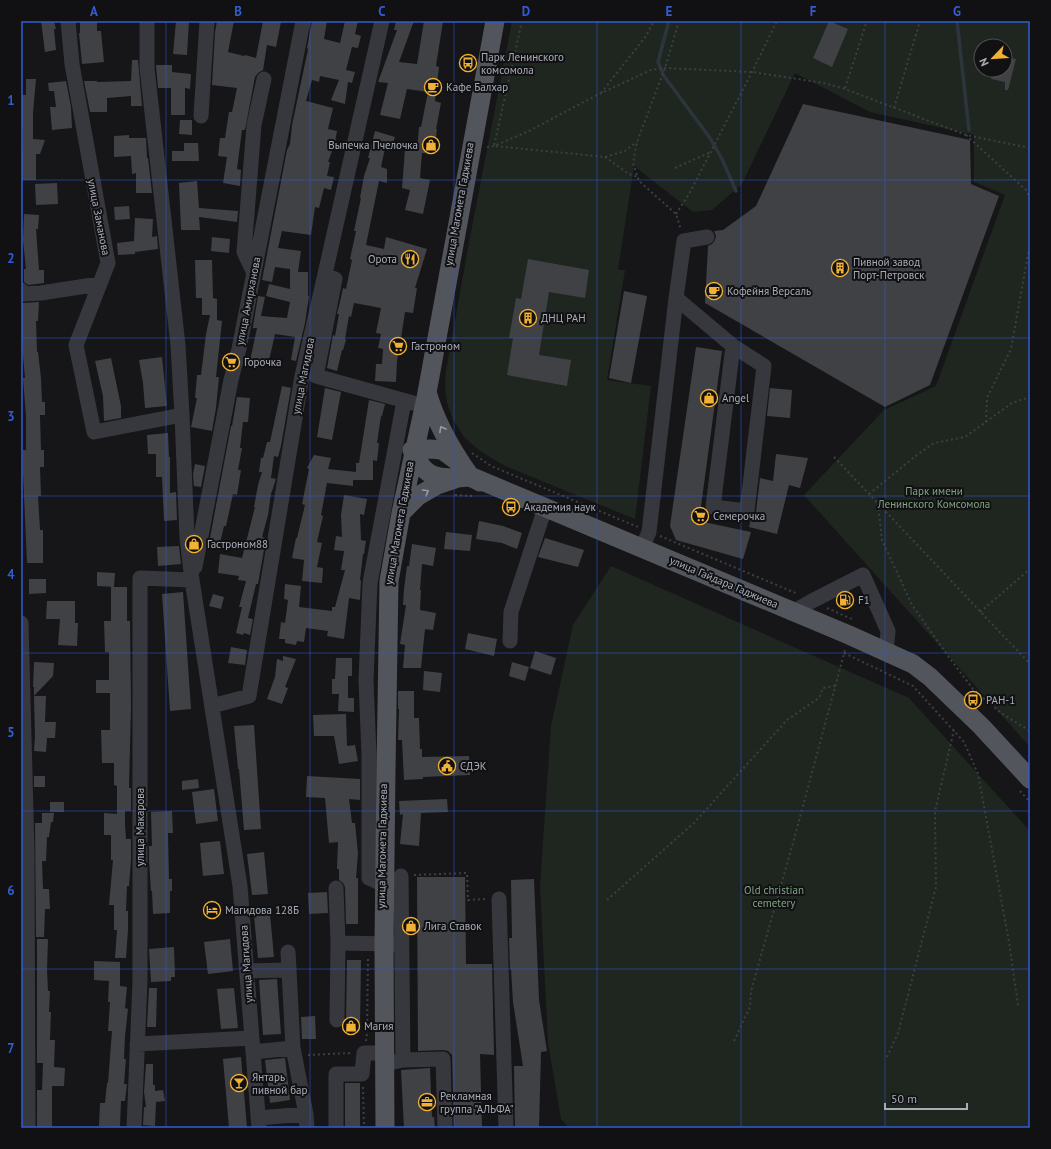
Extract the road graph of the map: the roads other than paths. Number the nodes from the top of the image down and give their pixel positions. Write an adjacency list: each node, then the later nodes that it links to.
1 (68, 21): 12 (street, улица Заманова)
2 (147, 21): 17 (street)
3 (207, 21): 8 (street)
4 (303, 21): 10 (street, улица Амирханова)
5 (382, 21): 11 (street, улица Магидова)
6 (494, 21): 16 (main road, улица Магомета Гаджиева)
7 (264, 79): 10 (street)
8 (201, 116)
9 (707, 236): 14 (street)
10 (254, 273): 23 (street, улица Амирханова)
11 (325, 276): 16 (street); 28 (street, улица Магидова)
12 (99, 284): 13 (street); 17 (street, улица Заманова)
13 (21, 290)
14 (676, 298): 15 (street); 22 (street)
15 (732, 346): 15 (street)
16 (418, 399): 18 (main road, улица Магомета Гаджиева); 19 (main road, улица Гайдара Гаджиева, one-way to 16); 32 (street)
17 (182, 415): 23 (street, улица Магидова)
18 (414, 451): 19 (main road); 19 (main road); 21 (main road, улица Магомета Гаджиева); 32 (main road, улица Магомета Гаджиева)
19 (462, 473): 20 (main road, улица Гайдара Гаджиева); 21 (main road, one-way to 19)
20 (545, 510): 22 (main road, улица Гайдара Гаджиева); 24 (main road, улица Гайдара Гаджиева); 26 (street)
21 (401, 513): 36 (main road, улица Магомета Гаджиева)
22 (645, 540): 24 (main road, улица Гайдара Гаджиева)
23 (192, 580): 28 (street, улица Магидова); 41 (street, улица Макарова)
24 (793, 612): 27 (main road, улица Гайдара Гаджиева); 27 (main road, улица Гайдара Гаджиева); 27 (street)
25 (21, 623): 48 (street)
26 (510, 641)
27 (886, 652): 29 (main road, улица Гайдара Гаджиева); 30 (main road, улица Гайдара Гаджиева)
28 (212, 706): 39 (street, улица Магидова)
29 (1030, 779)
30 (1030, 783)
31 (401, 876): 36 (street)
32 (382, 884): 36 (main road, улица Магомета Гаджиева)
33 (336, 888): 35 (street)
34 (499, 899): 53 (street)
35 (338, 943): 36 (street); 40 (street)
36 (384, 944): 44 (main road, улица Магомета Гаджиева); 45 (street)
37 (288, 952): 38 (street)
38 (289, 970): 39 (street); 43 (street)
39 (247, 971): 42 (street, улица Магидова)
40 (337, 1020)
41 (138, 1044): 42 (street); 49 (street, улица Макарова)
42 (252, 1045): 43 (street); 47 (street, улица Магидова)
43 (294, 1052): 46 (street)
44 (384, 1056): 45 (street); 50 (street); 51 (main road, улица Магомета Гаджиева)
45 (403, 1060): 52 (street)
46 (306, 1121): 47 (street)
47 (258, 1123)
48 (28, 1128)
49 (134, 1128)
50 (336, 1128)
51 (384, 1128)
52 (446, 1128)
53 (506, 1128)

